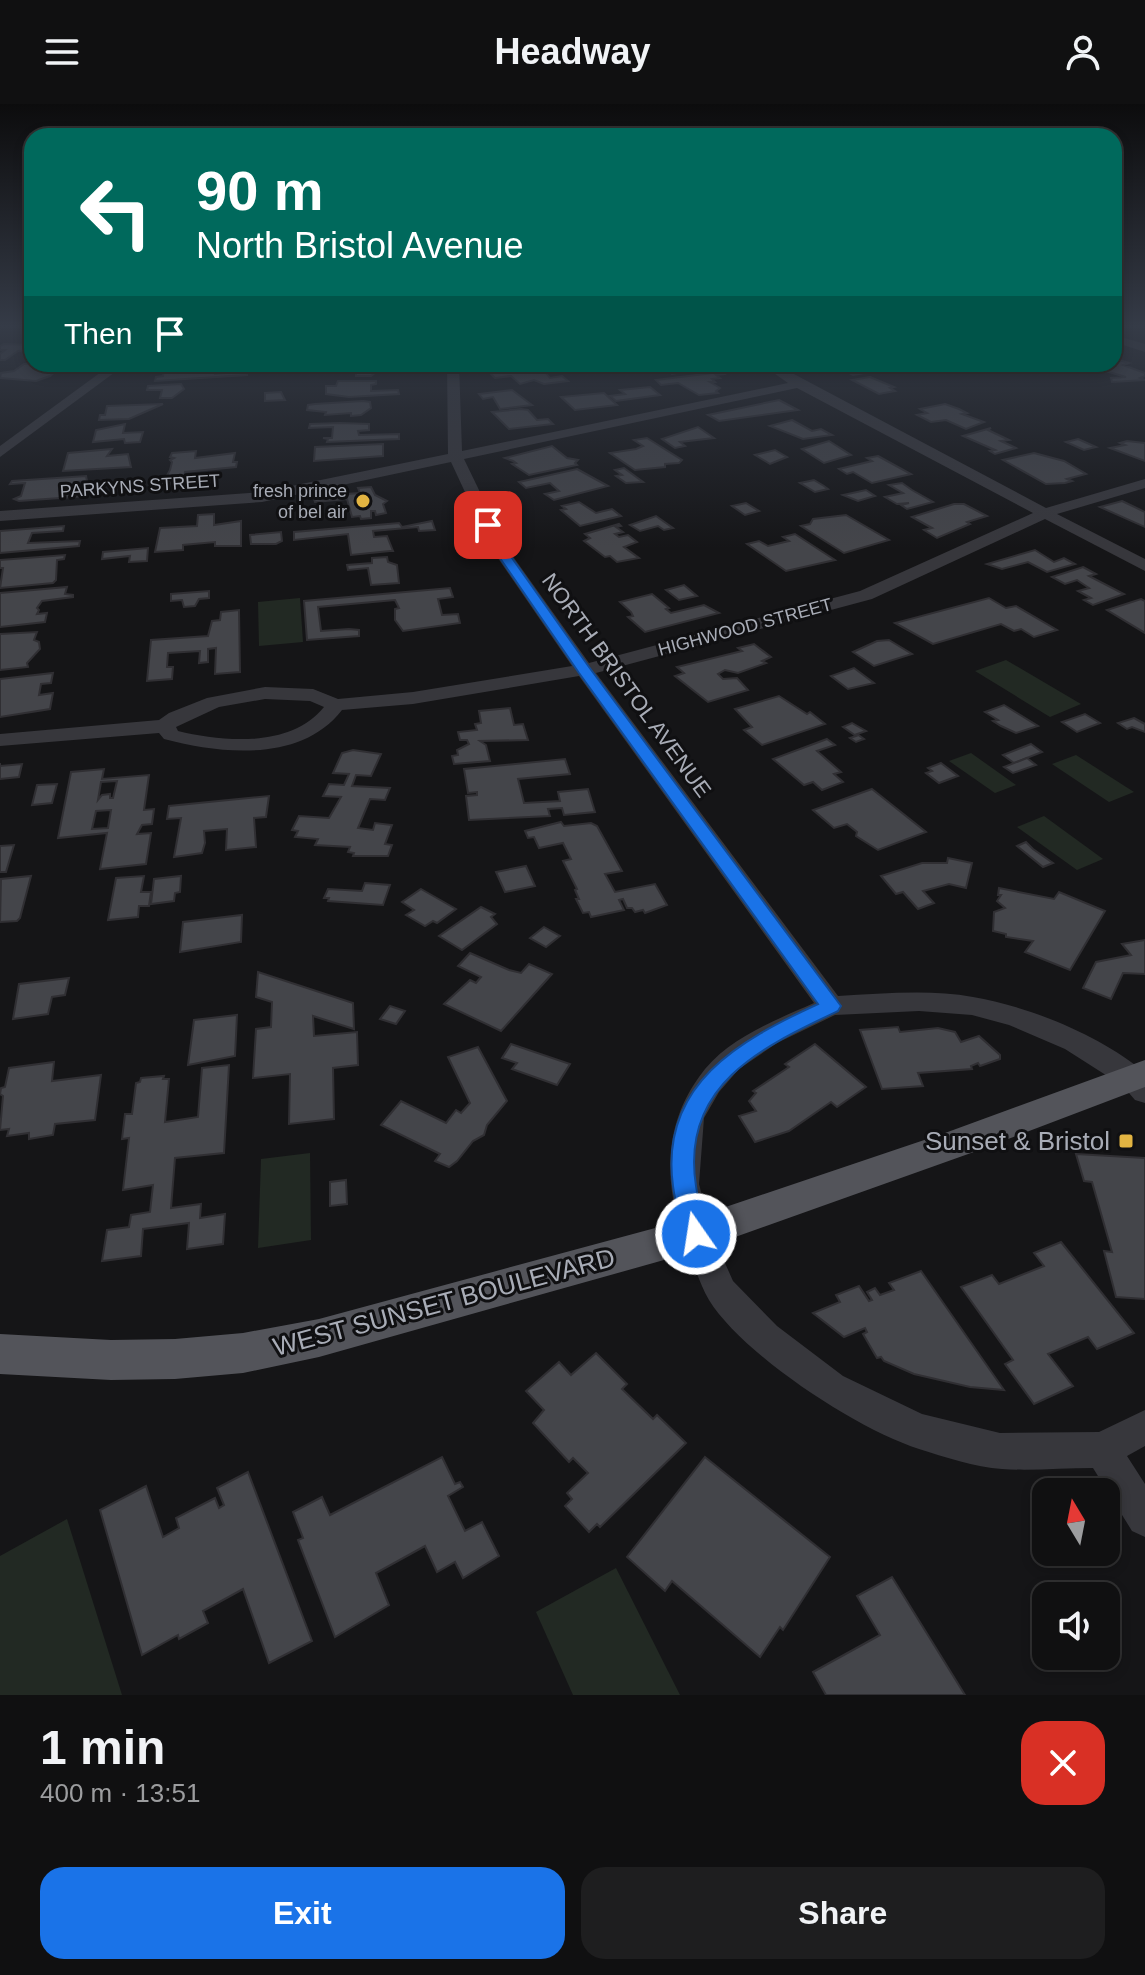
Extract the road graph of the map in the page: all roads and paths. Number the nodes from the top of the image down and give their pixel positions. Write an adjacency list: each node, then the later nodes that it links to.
1 (72, 399): 5 (street)
2 (454, 399): 6 (street, NORTH BRISTOL AVENUE)
3 (725, 399): 6 (street, PARKYNS STREET)
4 (828, 399): 8 (street)
5 (0, 453)
6 (455, 455): 9 (street, PARKYNS STREET); 11 (street, NORTH BRISTOL AVENUE)
7 (1145, 483): 8 (street, HIGHWOOD STREET)
8 (1045, 514): 10 (street); 11 (street, HIGHWOOD STREET)
9 (0, 516)
10 (1145, 566)
11 (584, 670): 12 (street, HIGHWOOD STREET); 15 (street, NORTH BRISTOL AVENUE)
12 (336, 705): 13 (street, HIGHWOOD STREET); 13 (street)
13 (165, 726): 14 (street, HIGHWOOD STREET)
14 (0, 740)
15 (831, 1006): 16 (street); 17 (street)
16 (1141, 1081): 17 (main road, WEST SUNSET BOULEVARD)
17 (696, 1234): 18 (main road, WEST SUNSET BOULEVARD); 20 (street)
18 (0, 1354)
19 (1145, 1427): 20 (street)
20 (1102, 1450): 21 (street)
21 (1145, 1518)

